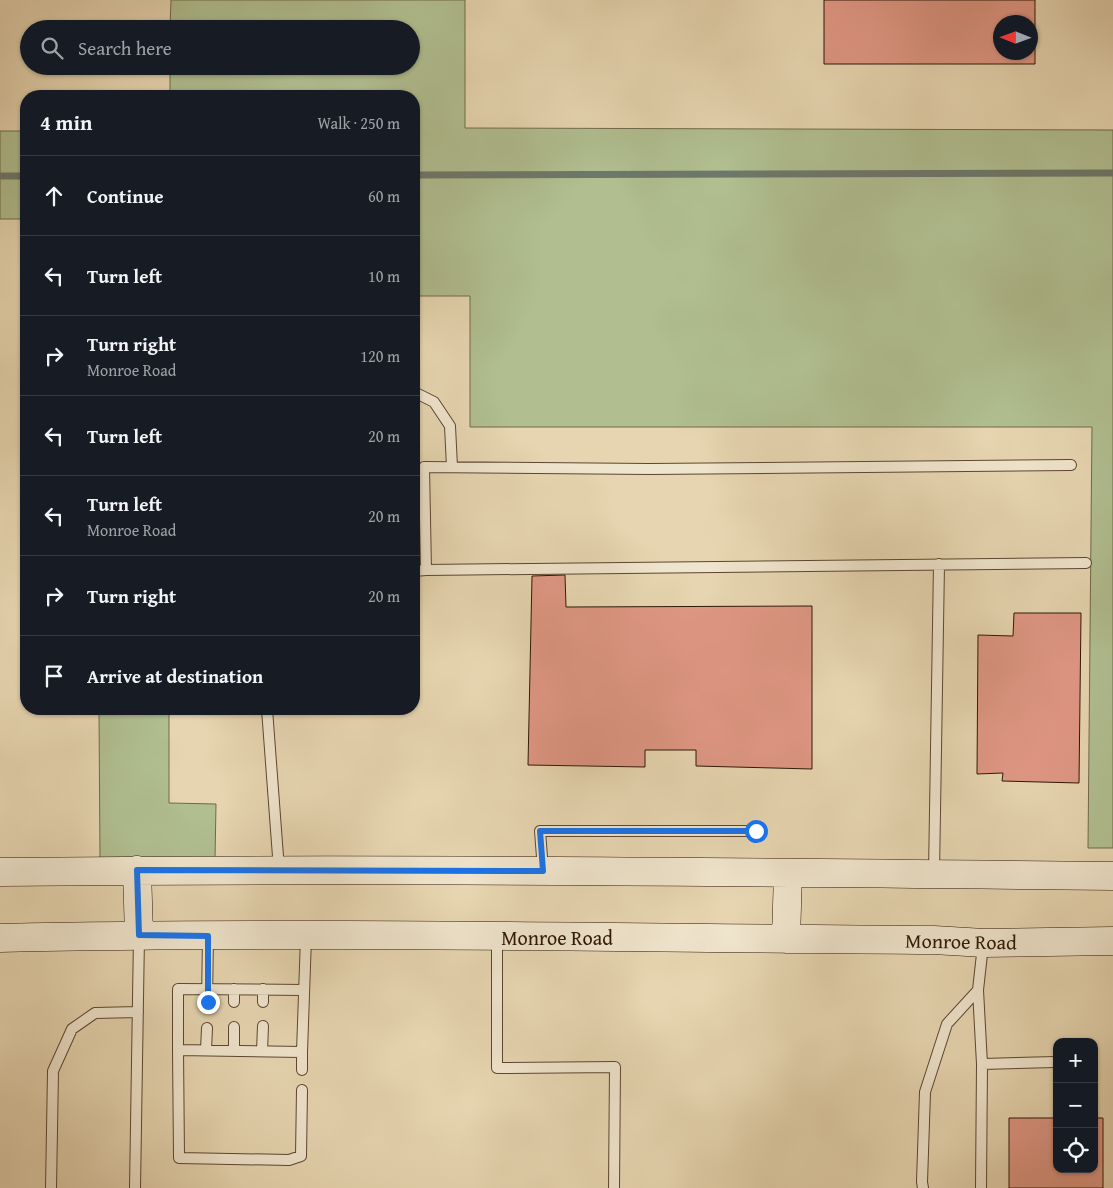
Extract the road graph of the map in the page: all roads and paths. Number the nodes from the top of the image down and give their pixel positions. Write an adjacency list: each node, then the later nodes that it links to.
1 (420, 395): 3 (lane)
2 (1072, 465): 3 (lane)
3 (452, 467): 7 (lane)
4 (1086, 563): 5 (lane)
5 (939, 564): 7 (lane); 15 (lane)
6 (420, 570): 7 (lane)
7 (426, 570)
8 (267, 715): 11 (lane)
9 (756, 831): 12 (lane)
10 (137, 870): 11 (main road); 13 (main road); 17 (main road)
11 (279, 870): 12 (main road)
12 (543, 871): 14 (main road)
13 (0, 872)
14 (788, 873): 15 (main road); 22 (main road)
15 (934, 874): 16 (main road)
16 (1113, 876)
17 (139, 935): 18 (main road, Monroe Road); 21 (main road, Monroe Road); 33 (lane)
18 (208, 936): 19 (main road, Monroe Road); 25 (lane)
19 (306, 936): 20 (main road, Monroe Road); 28 (lane)
20 (497, 936): 22 (main road, Monroe Road); 48 (lane)
21 (0, 938)
22 (786, 939): 24 (main road, Monroe Road)
23 (1113, 941): 24 (main road, Monroe Road)
24 (984, 943): 29 (lane)
25 (208, 989): 26 (lane); 30 (lane); 37 (lane)
26 (234, 989): 27 (lane); 31 (lane)
27 (263, 989): 28 (lane); 32 (lane)
28 (304, 990): 41 (lane)
29 (978, 990): 43 (lane); 49 (lane)
30 (208, 1002)
31 (234, 1002)
32 (263, 1002)
33 (138, 1012): 46 (lane); 47 (lane)
34 (263, 1026): 40 (lane)
35 (234, 1027): 39 (lane)
36 (207, 1028): 38 (lane)
37 (178, 1050): 38 (lane); 45 (lane)
38 (206, 1050): 39 (lane)
39 (234, 1051): 40 (lane)
40 (262, 1051): 41 (lane)
41 (302, 1052): 44 (lane)
42 (1053, 1062): 43 (lane)
43 (982, 1064): 50 (lane)
44 (302, 1070)
45 (302, 1090)
46 (51, 1188)
47 (135, 1188)
48 (614, 1188)
49 (923, 1188)
50 (981, 1188)

